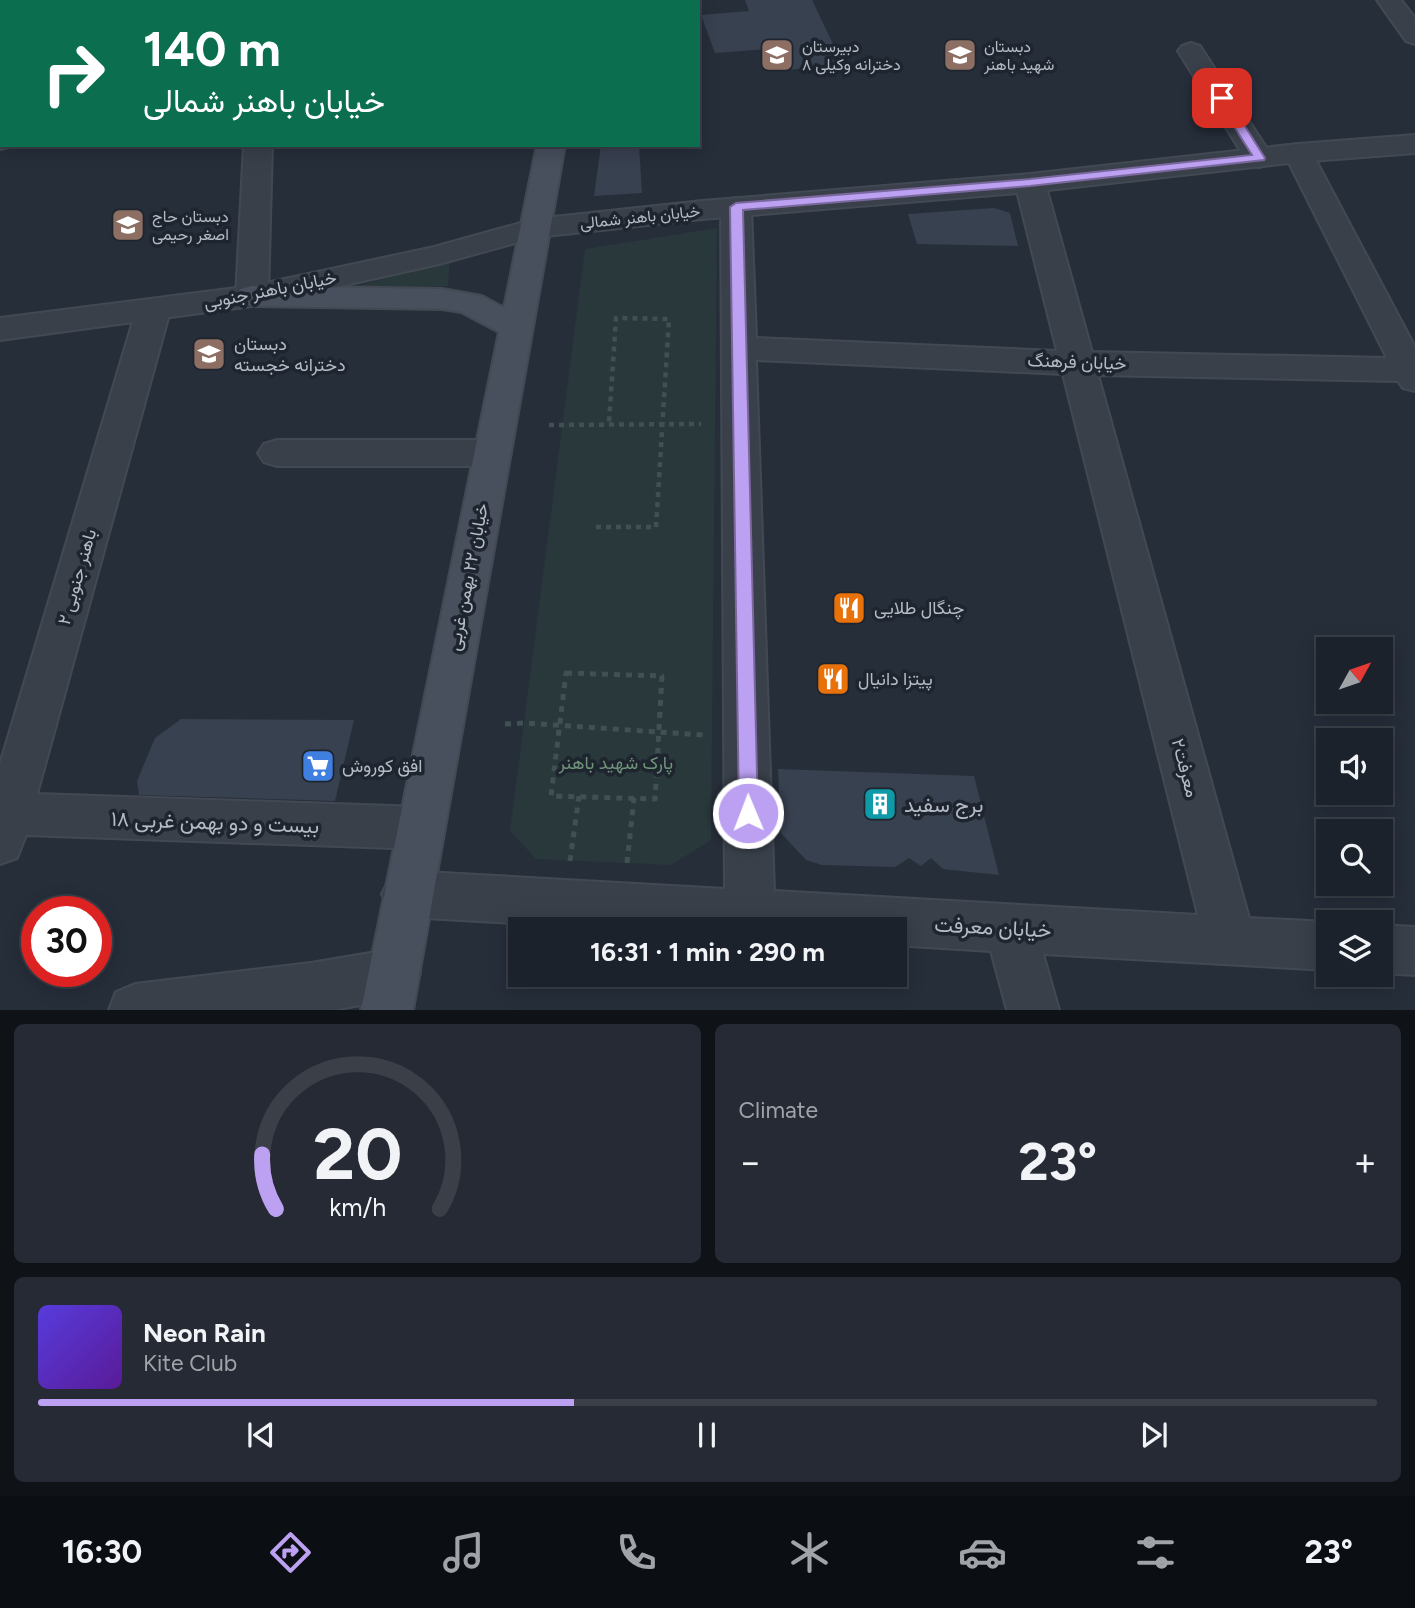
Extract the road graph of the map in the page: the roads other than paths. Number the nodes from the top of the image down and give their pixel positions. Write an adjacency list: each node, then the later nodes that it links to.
1 (1389, 0): 2 (street)
2 (1412, 28)
3 (1192, 51): 8 (street)
4 (1415, 144): 7 (street, خیابان باهنر شمالی)
5 (258, 147): 12 (street)
6 (551, 147): 11 (main road, خیابان ۲۲ بهمن غربی)
7 (1298, 153): 8 (street, خیابان باهنر شمالی); 18 (street)
8 (1259, 158): 9 (street, خیابان باهنر شمالی)
9 (1030, 183): 10 (street, خیابان باهنر شمالی); 17 (street, معرفت۲)
10 (736, 207): 11 (street, خیابان باهنر شمالی); 16 (street)
11 (535, 228): 12 (street, خیابان باهنر جنوبی); 14 (main road, خیابان ۲۲ بهمن غربی)
12 (252, 296): 13 (street, خیابان باهنر جنوبی); 14 (main road)
13 (153, 311): 15 (street, خیابان باهنر جنوبی); 21 (street, باهنر جنوبی ۲)
14 (516, 328): 20 (main road, خیابان ۲۲ بهمن غربی)
15 (0, 329)
16 (740, 348): 17 (street, خیابان فرهنگ); 24 (street)
17 (1076, 363): 18 (street, خیابان فرهنگ); 26 (street, معرفت۲)
18 (1413, 374)
19 (277, 453): 20 (street)
20 (492, 453): 22 (main road, خیابان ۲۲ بهمن غربی)
21 (4, 828): 22 (street, بیست و دو بهمن غربی ۱۸)
22 (421, 828): 23 (main road, خیابان ۲۲ بهمن غربی)
23 (407, 894): 24 (street, خیابان معرفت); 30 (main road, خیابان ۲۲ بهمن غربی)
24 (750, 912): 25 (street, خیابان معرفت)
25 (1010, 928): 26 (street, خیابان معرفت); 32 (street)
26 (1230, 940): 27 (street, خیابان معرفت)
27 (1316, 945)
28 (1393, 950): 29 (street)
29 (1415, 951)
30 (391, 992): 31 (street)
31 (135, 1010)
32 (1033, 1010)

